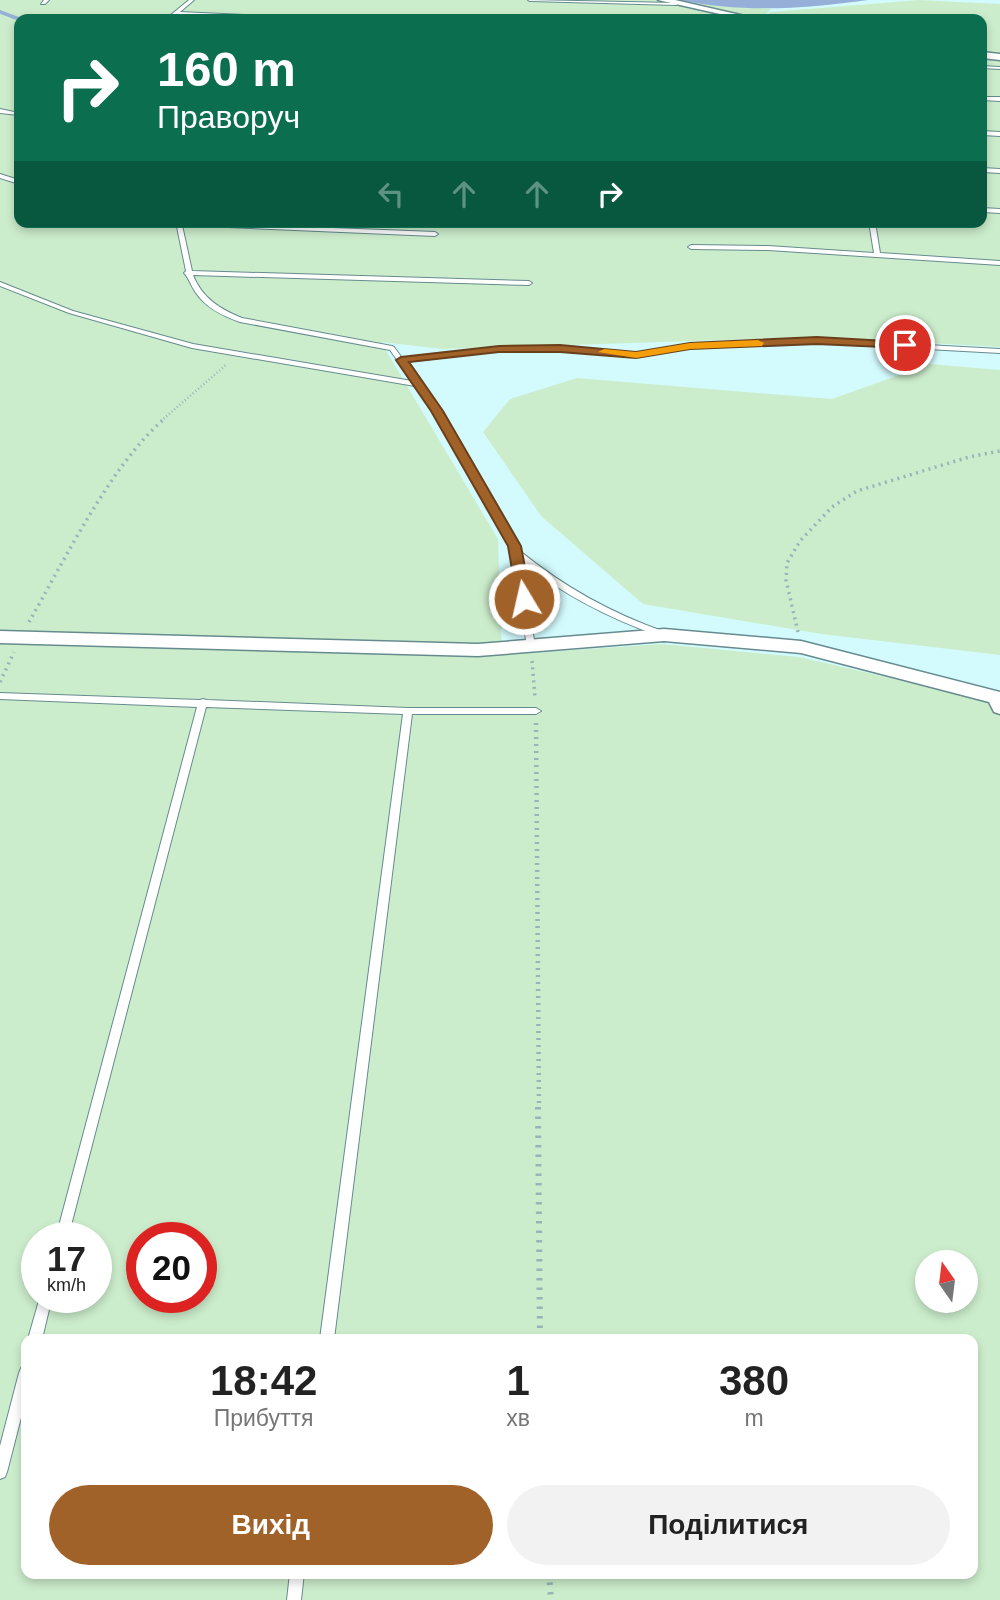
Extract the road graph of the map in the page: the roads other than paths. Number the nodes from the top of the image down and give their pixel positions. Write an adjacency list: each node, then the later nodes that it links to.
1 (192, 0): 5 (lane)
2 (530, 0): 4 (lane)
3 (662, 0): 4 (street)
4 (676, 4): 7 (street)
5 (177, 13): 6 (lane)
6 (199, 14)
7 (728, 14)
8 (180, 228): 15 (lane)
9 (307, 228): 11 (lane)
10 (874, 228): 13 (lane)
11 (435, 234)
12 (691, 247): 13 (lane)
13 (877, 254): 14 (lane)
14 (1000, 263)
15 (187, 272): 16 (lane); 19 (lane)
16 (529, 283)
17 (0, 284): 20 (lane)
18 (1000, 351): 19 (lane)
19 (401, 360): 20 (lane)
20 (418, 384): 21 (lane)
21 (517, 553): 22 (lane); 24 (lane)
22 (664, 635): 24 (street); 27 (street)
23 (0, 637): 24 (street)
24 (531, 646)
25 (0, 696): 26 (lane)
26 (203, 702): 28 (lane); 30 (lane)
27 (1000, 707)
28 (408, 711): 29 (lane); 33 (lane)
29 (536, 711)
30 (66, 1222)
31 (42, 1313): 32 (lane)
32 (36, 1334)
33 (328, 1334)
34 (21, 1392): 35 (lane)
35 (0, 1472)
36 (296, 1579): 37 (lane)
37 (294, 1600)

